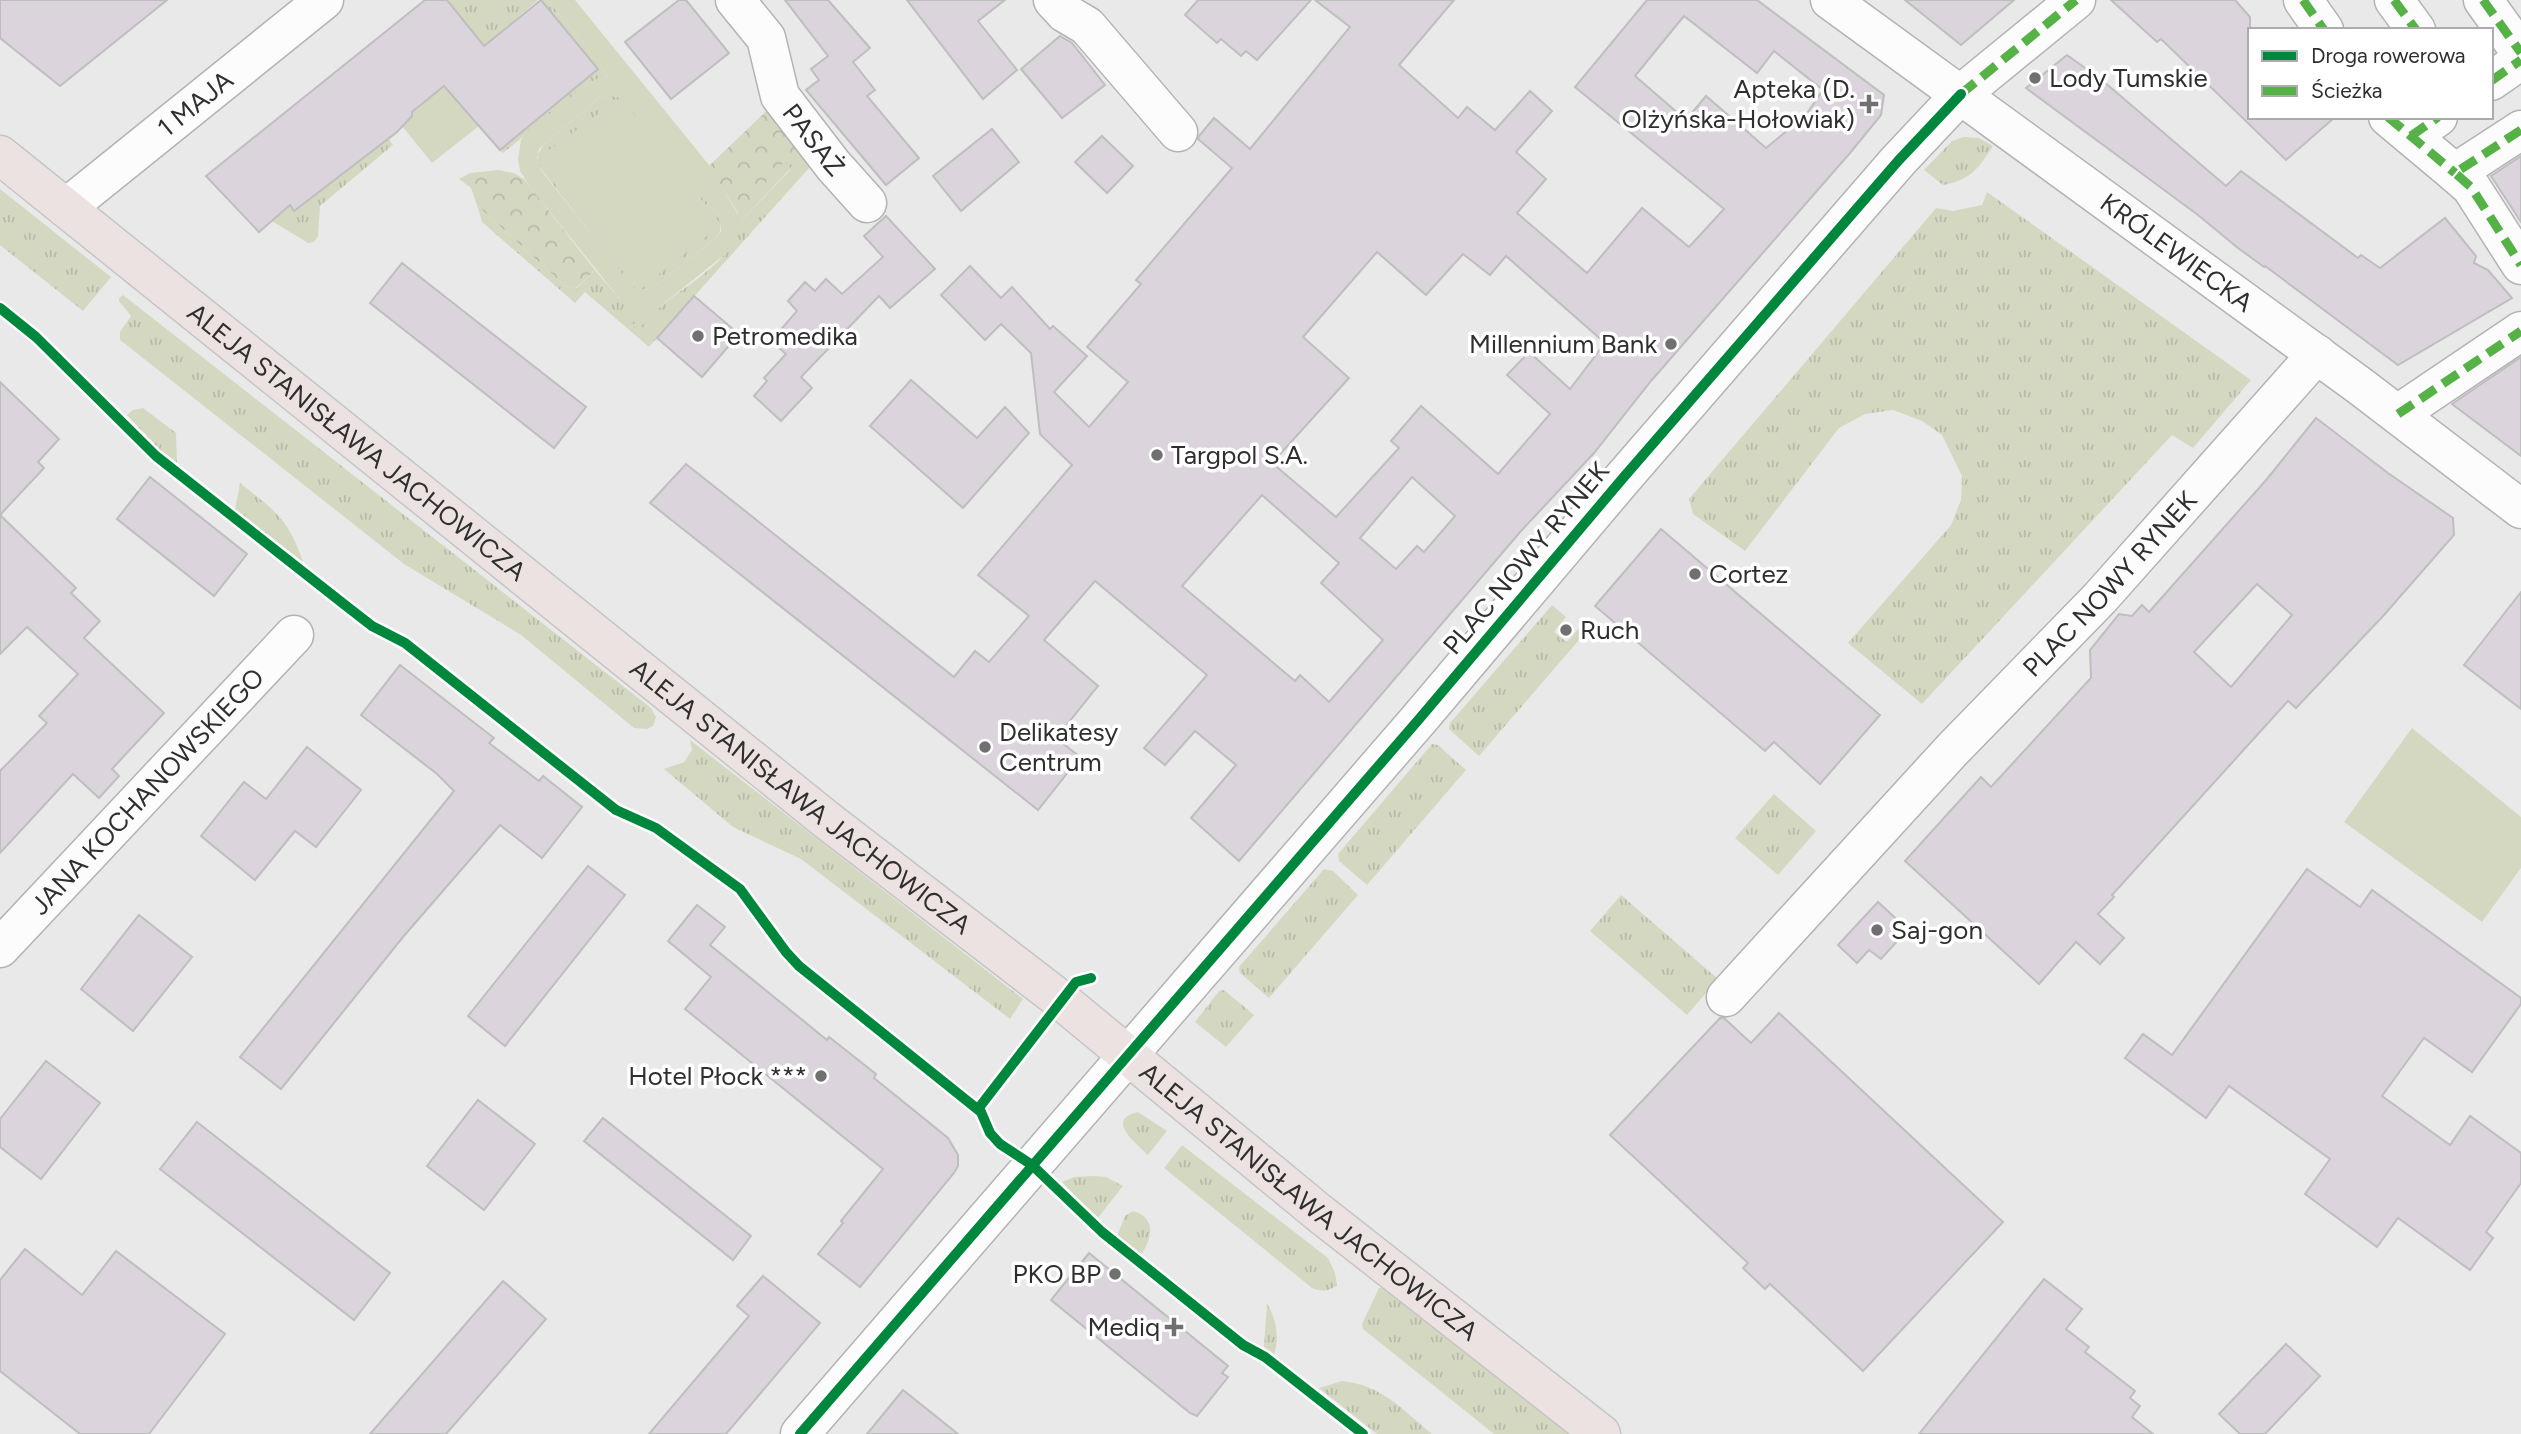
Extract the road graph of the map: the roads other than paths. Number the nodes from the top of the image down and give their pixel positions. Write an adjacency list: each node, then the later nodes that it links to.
1 (324, 0): 21 (street, 1 MAJA)
2 (735, 0): 20 (street, PASAŻ)
3 (1053, 0): 17 (street)
4 (1830, 0): 14 (street, KRÓLEWIECKA)
5 (2076, 0): 14 (street, PLAC NOWY RYNEK)
6 (2303, 0): 9 (street)
7 (2394, 0): 10 (street)
8 (2483, 0): 11 (street)
9 (2323, 28)
10 (2415, 28)
11 (2521, 53)
12 (2521, 60): 13 (street)
13 (2493, 80)
14 (1961, 94): 24 (street, KRÓLEWIECKA); 30 (street, PLAC NOWY RYNEK)
15 (2412, 124): 19 (street)
16 (2521, 130): 19 (street)
17 (1178, 132)
18 (0, 155): 21 (main road, ALEJA STANISŁAWA JACHOWICZA)
19 (2455, 173): 22 (street)
20 (867, 203)
21 (66, 208): 30 (main road, ALEJA STANISŁAWA JACHOWICZA)
22 (2521, 265)
23 (2521, 331): 25 (street)
24 (2317, 354): 25 (street, KRÓLEWIECKA); 29 (street, PLAC NOWY RYNEK)
25 (2398, 414): 26 (street, KRÓLEWIECKA)
26 (2521, 509)
27 (294, 635): 28 (street, JANA KOCHANOWSKIEGO)
28 (0, 948)
29 (1726, 997)
30 (1128, 1054): 31 (street, PLAC NOWY RYNEK); 32 (main road, ALEJA STANISŁAWA JACHOWICZA)
31 (800, 1434)
32 (1601, 1434)

